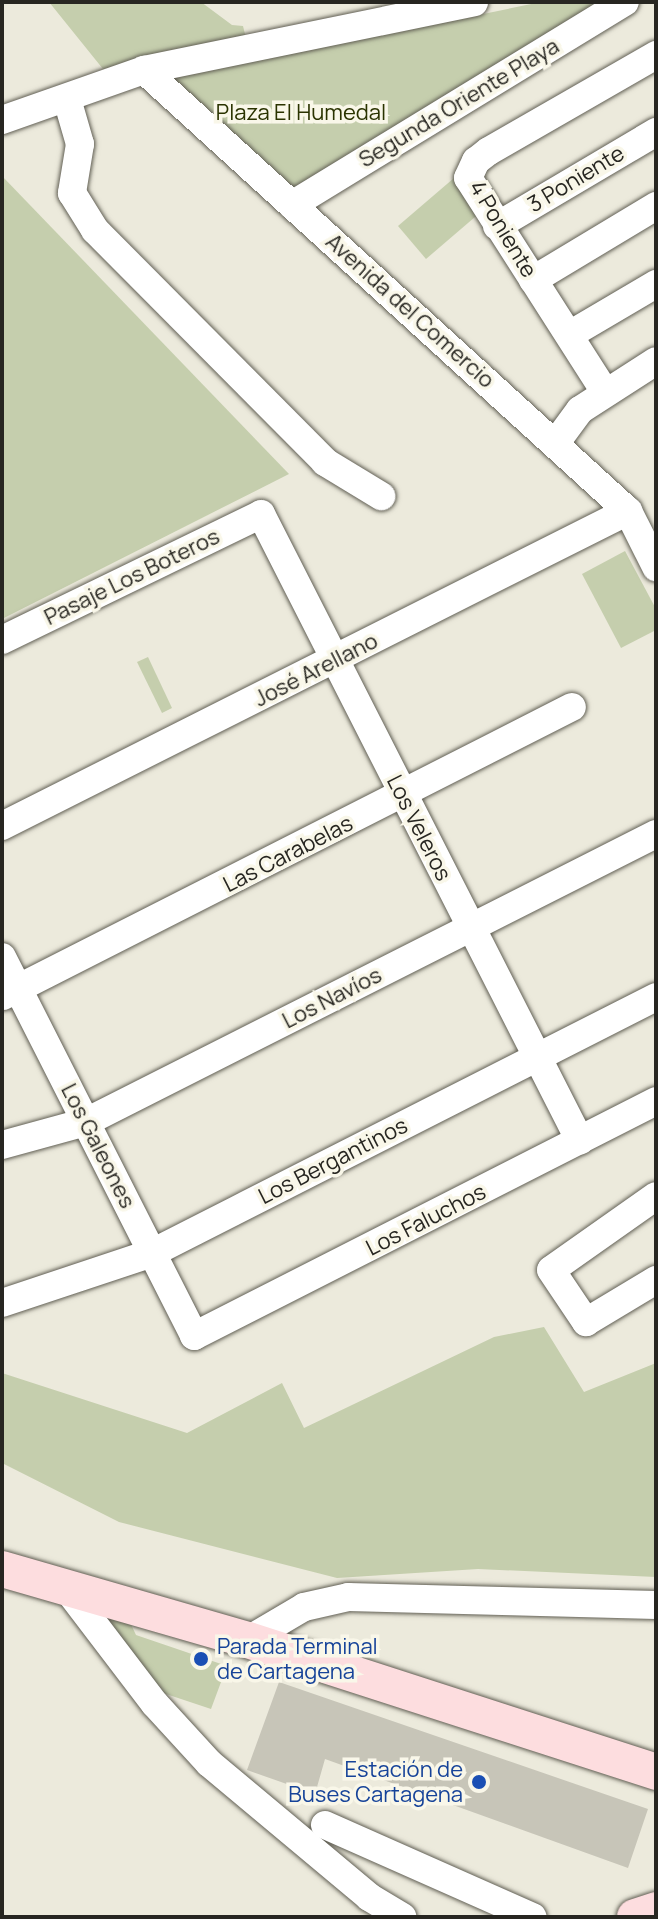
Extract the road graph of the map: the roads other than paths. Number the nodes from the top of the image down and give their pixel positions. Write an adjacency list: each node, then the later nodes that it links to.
1 (474, 2): 4 (street)
2 (625, 2): 8 (street, Segunda Oriente Playa)
3 (652, 66): 10 (street, 4 Poniente)
4 (144, 70): 5 (street); 8 (street, Avenida del Comercio)
5 (67, 99): 6 (street); 17 (street)
6 (2, 120)
7 (656, 132): 10 (street, 3 Poniente)
8 (292, 205): 16 (street, Avenida del Comercio)
9 (656, 206): 11 (street)
10 (497, 226): 11 (street, 4 Poniente)
11 (533, 280): 13 (street, 4 Poniente)
12 (656, 284): 13 (street)
13 (571, 334): 15 (street, 4 Poniente)
14 (656, 361): 15 (street)
15 (605, 392): 16 (street)
16 (555, 444): 18 (street, Avenida del Comercio)
17 (381, 496)
18 (628, 511): 20 (street, Avenida del Comercio); 22 (street, José Arellano)
19 (261, 514): 21 (street, Pasaje Los Boteros); 22 (street, Los Veleros)
20 (656, 567)
21 (2, 640)
22 (336, 661): 24 (street, Los Veleros); 25 (street, José Arellano)
23 (572, 707): 24 (street, Las Carabelas)
24 (403, 796): 27 (street, Los Veleros); 29 (street, Las Carabelas)
25 (2, 826)
26 (656, 834): 27 (street, Los Navíos)
27 (471, 929): 31 (street, Los Veleros); 33 (street, Los Navíos)
28 (2, 957): 29 (street, Los Galeones)
29 (11, 993): 33 (street, Los Galeones)
30 (656, 997): 31 (street, Los Bergantinos)
31 (536, 1057): 34 (street, Los Veleros); 37 (street, Los Bergantinos)
32 (656, 1101): 34 (street, Los Faluchos)
33 (86, 1122): 35 (street, Los Navíos); 37 (street, Los Galeones)
34 (580, 1141): 40 (street, Los Faluchos)
35 (2, 1145)
36 (656, 1196): 38 (street)
37 (152, 1253): 39 (street, Los Bergantinos); 40 (street, Los Galeones)
38 (656, 1280)
39 (2, 1303)
40 (194, 1336)
41 (2, 1569): 42 (main road)
42 (68, 1590): 44 (main road); 50 (street)
43 (656, 1605): 44 (street)
44 (248, 1640): 45 (main road)
45 (506, 1721): 46 (main road); 47 (main road)
46 (656, 1755)
47 (656, 1772)
48 (325, 1825): 51 (street)
49 (656, 1910): 52 (main road)
50 (402, 1917)
51 (533, 1917)
52 (635, 1917)

